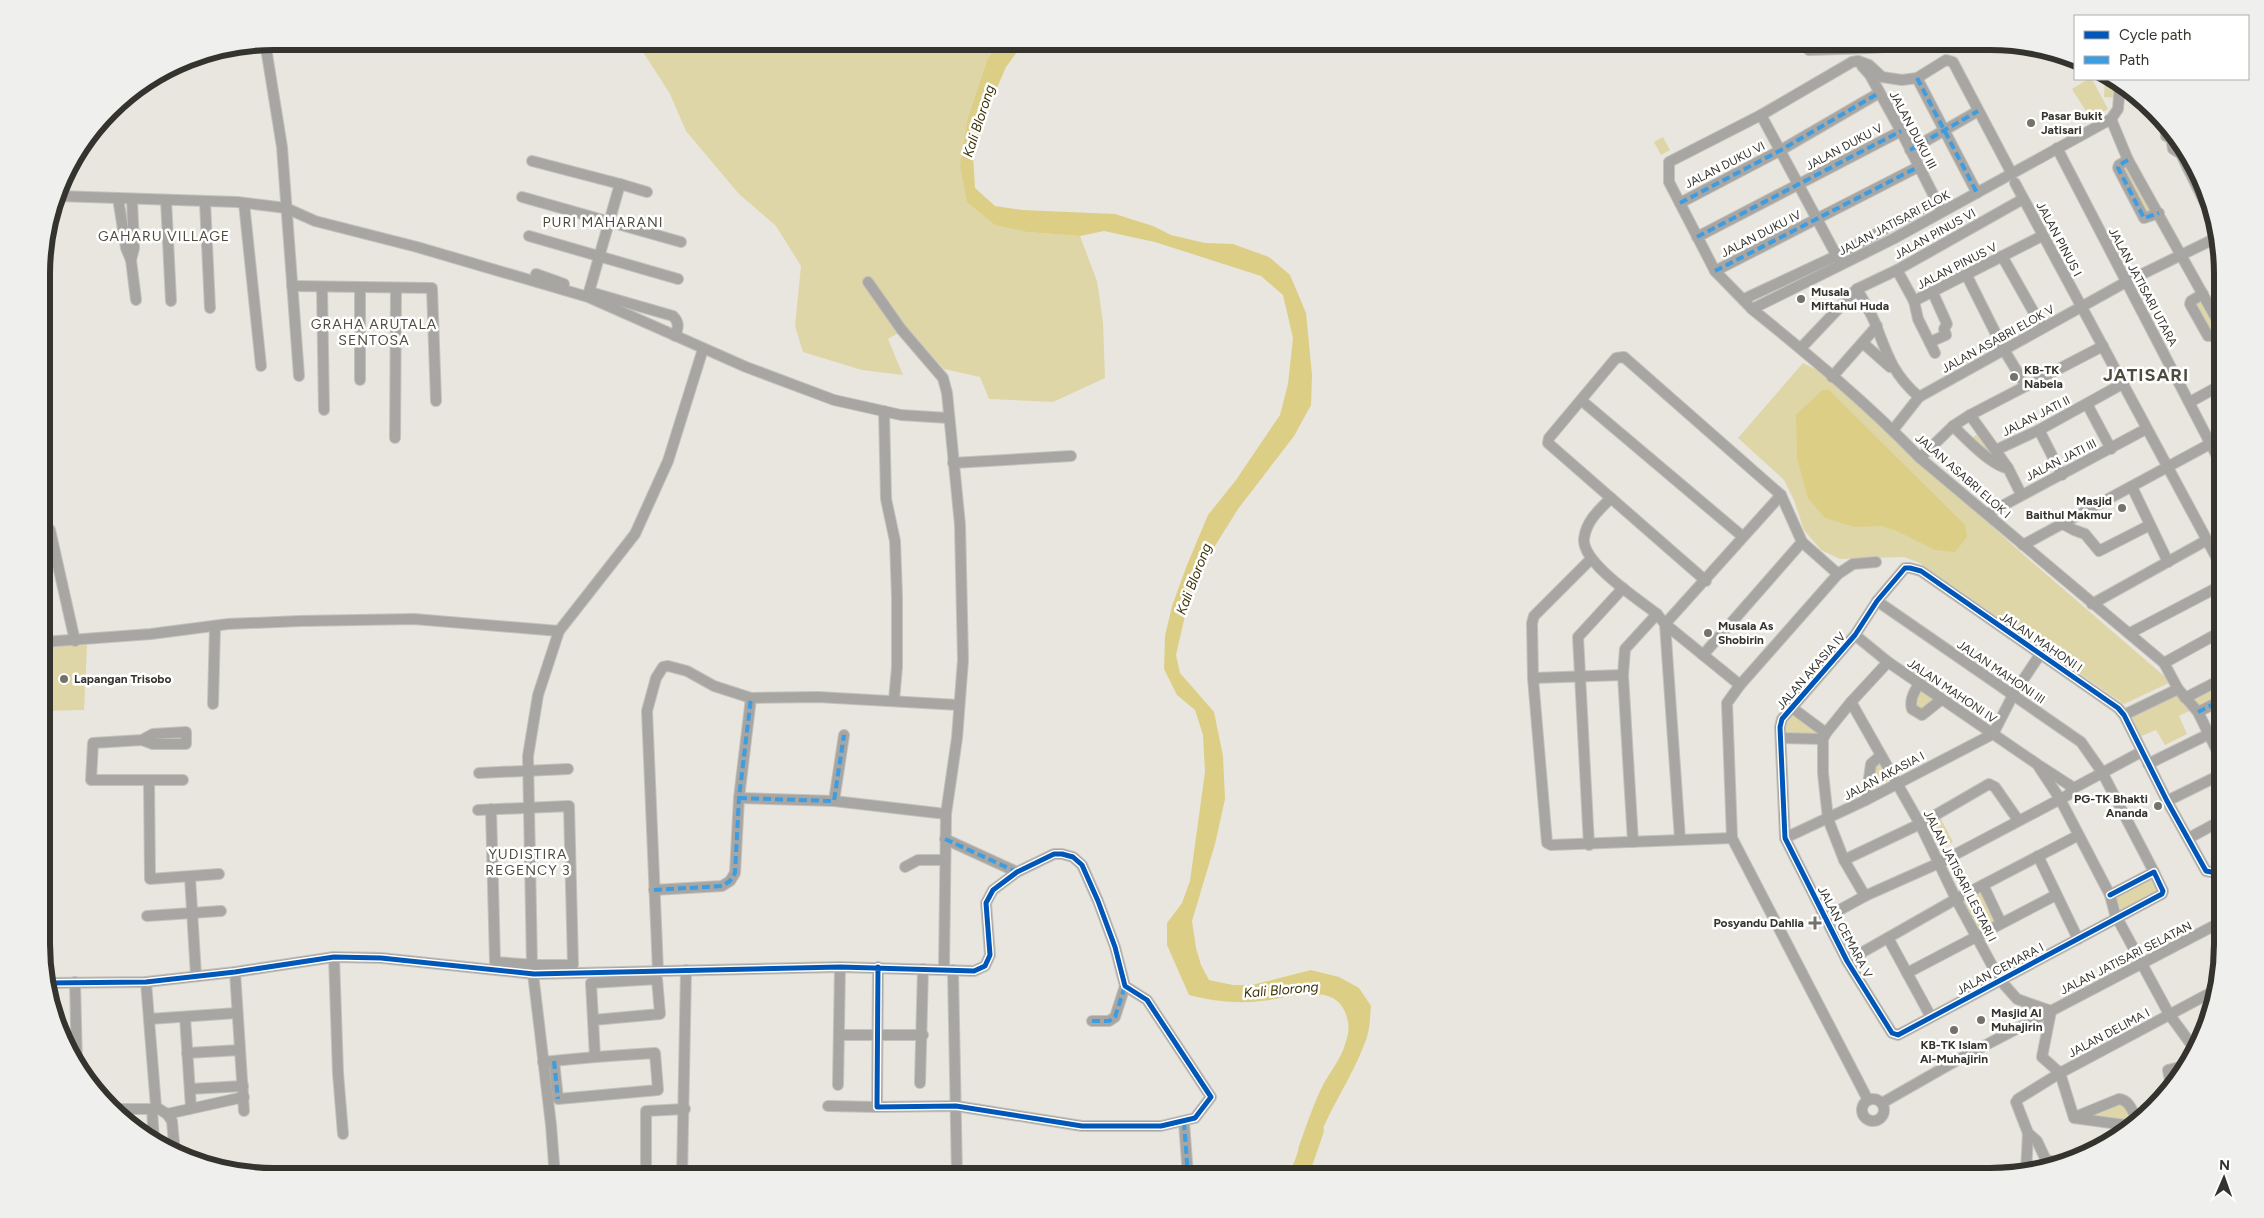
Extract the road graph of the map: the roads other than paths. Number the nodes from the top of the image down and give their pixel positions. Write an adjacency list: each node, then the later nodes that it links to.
1 (266, 50): 32 (street)
2 (1858, 61): 3 (street); 5 (street, JALAN DUKU III); 7 (street)
3 (1917, 78): 6 (street, JALAN PINUS I); 9 (street)
4 (2119, 91): 8 (street)
5 (1879, 93): 10 (street, JALAN DUKU III); 12 (street, JALAN DUKU VI)
6 (1978, 111): 9 (street); 17 (street, JALAN PINUS I)
7 (1761, 115): 12 (street); 31 (street)
8 (2111, 119): 11 (street, JALAN JATISARI ELOK); 14 (street)
9 (1943, 130): 13 (street); 21 (street)
10 (1901, 131): 13 (street, JALAN DUKU III); 19 (street, JALAN DUKU V)
11 (2057, 148): 17 (street, JALAN JATISARI ELOK); 53 (street, JALAN JATISARI UTARA)
12 (1781, 150): 19 (street, JALAN DUKU VI); 31 (street, JALAN DUKU VI)
13 (1910, 150): 16 (street, JALAN DUKU III)
14 (2128, 160): 34 (street); 34 (street)
15 (532, 161): 18 (street)
16 (1918, 167): 28 (street, JALAN DUKU III); 35 (street, JALAN DUKU IV)
17 (2014, 178): 21 (street, JALAN JATISARI ELOK); 26 (street, JALAN PINUS I)
18 (620, 184): 20 (street); 36 (street)
19 (1798, 185): 35 (street, JALAN DUKU V); 39 (street, JALAN DUKU V)
20 (647, 192)
21 (1977, 193): 33 (street, JALAN JATISARI ELOK)
22 (64, 196): 24 (street)
23 (522, 197): 36 (street)
24 (118, 198): 25 (street); 45 (street)
25 (132, 198): 27 (street); 45 (street)
26 (2023, 199): 38 (street, JALAN PINUS I); 47 (street, JALAN PINUS VI)
27 (166, 200): 29 (street); 64 (street)
28 (1936, 201): 33 (street, JALAN DUKU III); 46 (street, JALAN JATISARI ELOK)
29 (206, 202): 30 (street); 67 (street)
30 (244, 203): 32 (street); 81 (street)
31 (1680, 203): 39 (street)
32 (286, 208): 54 (street); 72 (street)
33 (1943, 212): 46 (street, JALAN JATISARI ELOK)
34 (2159, 213): 44 (street)
35 (1818, 219): 46 (street, JALAN DUKU IV); 48 (street, JALAN DUKU IV)
36 (609, 220): 41 (street); 42 (street)
37 (529, 236): 42 (street)
38 (2042, 236): 43 (street, JALAN PINUS V); 66 (street, JALAN PINUS I)
39 (1697, 237): 48 (street)
40 (2211, 240): 44 (street, JALAN ASABRI ELOK V)
41 (681, 242)
42 (599, 256): 51 (street); 59 (street)
43 (2002, 256): 50 (street, JALAN PINUS V); 71 (street)
44 (2182, 256): 53 (street, JALAN ASABRI ELOK V); 61 (street)
45 (131, 260): 62 (street)
46 (1839, 261): 63 (street, JALAN JATISARI ELOK); 68 (street, JALAN JATISARI ELOK)
47 (1897, 270): 58 (street, JALAN PINUS VI); 65 (street, JALAN PINUS V)
48 (1715, 271): 63 (street)
49 (536, 274): 59 (street)
50 (1967, 276): 60 (street, JALAN PINUS V); 79 (street)
51 (678, 279)
52 (868, 282): 97 (street)
53 (2126, 282): 66 (street, JALAN ASABRI ELOK V); 92 (street, JALAN JATISARI UTARA)
54 (292, 286): 55 (street); 83 (street)
55 (322, 287): 56 (street); 94 (street)
56 (360, 287): 57 (street); 85 (street)
57 (396, 288): 91 (street); 102 (street)
58 (1857, 289): 70 (street); 77 (street)
59 (588, 292): 72 (street)
60 (1933, 293): 65 (street, JALAN PINUS V); 75 (street)
61 (2203, 294): 69 (street); 73 (street)
62 (136, 300)
63 (1744, 300): 68 (street)
64 (171, 301)
65 (1914, 301): 75 (street)
66 (2082, 307): 71 (street, JALAN ASABRI ELOK V); 76 (street, JALAN PINUS I)
67 (210, 308)
68 (1752, 310): 77 (street, JALAN ASABRI ELOK I)
69 (2214, 314)
70 (1877, 326): 74 (street); 82 (street)
71 (2042, 327): 79 (street, JALAN ASABRI ELOK V)
72 (675, 336): 78 (street)
73 (2214, 336)
74 (1863, 342): 82 (street); 84 (street)
75 (1930, 342): 80 (street)
76 (2103, 346): 86 (street, JALAN PINUS I); 87 (street)
77 (1801, 348): 84 (street, JALAN ASABRI ELOK I)
78 (703, 349): 95 (street); 140 (street)
79 (2004, 350): 87 (street); 89 (street, JALAN ASABRI ELOK V)
80 (1935, 353)
81 (261, 366)
82 (1894, 370): 89 (street)
83 (299, 376)
84 (1832, 377): 100 (street, JALAN ASABRI ELOK I)
85 (360, 380)
86 (2124, 383): 93 (street, JALAN JATI II); 99 (street, JALAN PINUS I)
87 (2026, 386): 96 (street)
88 (2214, 389): 92 (street)
89 (1919, 397): 100 (street, JALAN ASABRI ELOK V)
90 (1581, 400): 116 (street); 117 (street); 122 (street)
91 (436, 401)
92 (2190, 402): 104 (street, JALAN JATISARI UTARA)
93 (2087, 404): 101 (street, JALAN JATI II); 105 (street, JALAN JATI II)
94 (324, 410)
95 (884, 411): 97 (street); 161 (street)
96 (1970, 415): 98 (street); 107 (street)
97 (948, 418): 110 (street)
98 (1953, 426): 109 (street); 112 (street)
99 (2146, 429): 105 (street, JALAN JATI III); 111 (street, JALAN PINUS I)
100 (1893, 430): 109 (street, JALAN ASABRI ELOK I)
101 (2039, 430): 107 (street, JALAN JATI II); 113 (street)
102 (395, 438)
103 (2214, 442): 104 (street)
104 (2211, 443): 106 (street, JALAN JATISARI UTARA); 111 (street)
105 (2111, 449): 113 (street, JALAN JATI III)
106 (2214, 449)
107 (1996, 450): 112 (street)
108 (1071, 456): 110 (street)
109 (1920, 458): 118 (street, JALAN ASABRI ELOK I)
110 (952, 463): 165 (street)
111 (2168, 467): 114 (street); 123 (street)
112 (2008, 468): 115 (street)
113 (2062, 475): 115 (street, JALAN JATI III)
114 (2132, 487): 119 (street); 120 (street)
115 (2021, 494): 118 (street, JALAN JATI III)
116 (1781, 495): 122 (street); 124 (street)
117 (1611, 498): 127 (street); 132 (street)
118 (1986, 514): 125 (street, JALAN ASABRI ELOK I)
119 (2062, 522): 120 (street); 125 (street)
120 (2150, 526): 129 (street)
121 (50, 530): 144 (street)
122 (1742, 536): 132 (street)
123 (2207, 540): 126 (street); 129 (street)
124 (1802, 542): 131 (street); 147 (street)
125 (2023, 545): 136 (street, JALAN ASABRI ELOK I)
126 (2214, 553)
127 (1591, 559): 133 (street); 152 (street)
128 (1876, 562): 131 (street)
129 (2168, 562): 136 (street)
130 (1910, 568): 135 (street, JALAN AKASIA IV); 146 (street, JALAN MAHONI I)
131 (1838, 574): 155 (street)
132 (1706, 581): 138 (street)
133 (1623, 588): 137 (street); 151 (street)
134 (2214, 589): 141 (street)
135 (1877, 601): 142 (street, JALAN AKASIA IV); 157 (street, JALAN MAHONI III)
136 (2092, 604): 141 (street, JALAN ASABRI ELOK I)
137 (1657, 614): 138 (street); 150 (street)
138 (1665, 624): 147 (street); 207 (street)
139 (215, 626): 140 (street); 144 (street); 163 (street)
140 (559, 631): 181 (street)
141 (2130, 633): 149 (street, JALAN ASABRI ELOK I)
142 (1855, 635): 148 (street, JALAN MAHONI IV); 166 (street, JALAN AKASIA IV)
143 (2214, 635): 149 (street)
144 (75, 641): 145 (street)
145 (50, 642)
146 (2041, 653): 157 (street, JALAN MAHONI I); 168 (street, JALAN MAHONI I)
147 (1703, 655): 155 (street)
148 (1888, 662): 154 (street, JALAN MAHONI IV); 162 (street)
149 (2164, 663): 156 (street, JALAN ASABRI ELOK I)
150 (1623, 674): 151 (street); 208 (street)
151 (1580, 676): 152 (street); 209 (street)
152 (1533, 678): 209 (street)
153 (2214, 683): 159 (street)
154 (1920, 684): 160 (street, JALAN MAHONI IV); 160 (street)
155 (1740, 685): 203 (street)
156 (2178, 689): 159 (street, JALAN ASABRI ELOK I); 168 (street)
157 (2013, 695): 169 (street, JALAN MAHONI I); 182 (street, JALAN MAHONI III)
158 (751, 698): 161 (street); 189 (street); 221 (street)
159 (2185, 698): 167 (street, JALAN ASABRI ELOK I)
160 (1942, 699): 169 (street, JALAN MAHONI IV)
161 (894, 700): 165 (street)
162 (1851, 702): 172 (street); 177 (street, JALAN JATISARI LESTARI I)
163 (213, 704)
164 (2214, 704): 167 (street)
165 (959, 705): 197 (street)
166 (1791, 707): 172 (street); 173 (street, JALAN AKASIA IV)
167 (2198, 712): 170 (street, JALAN ASABRI ELOK I)
168 (2124, 715): 176 (street, JALAN MAHONI I)
169 (1993, 734): 178 (street, JALAN MAHONI IV); 187 (street, JALAN AKASIA I)
170 (2209, 734): 175 (street, JALAN ASABRI ELOK I); 179 (street)
171 (844, 735): 192 (street)
172 (1824, 736): 173 (street); 198 (street)
173 (1781, 738): 204 (street, JALAN AKASIA IV)
174 (142, 740): 185 (street)
175 (2214, 740)
176 (2141, 752): 179 (street); 182 (street)
177 (1880, 756): 187 (street, JALAN JATISARI LESTARI I); 190 (street)
178 (2037, 764): 188 (street, JALAN MAHONI IV); 191 (street, JALAN MAHONI IV)
179 (2148, 764): 193 (street)
180 (568, 769): 181 (street)
181 (529, 771): 183 (street); 194 (street)
182 (2102, 772): 188 (street); 217 (street, JALAN MAHONI III)
183 (479, 773)
184 (2214, 778): 193 (street)
185 (149, 780): 186 (street); 219 (street)
186 (183, 780)
187 (1896, 784): 190 (street, JALAN AKASIA I); 200 (street, JALAN JATISARI LESTARI I)
188 (2074, 788): 191 (street)
189 (739, 798): 192 (street); 221 (street)
190 (1866, 800): 198 (street, JALAN AKASIA I)
191 (2060, 800): 199 (street); 202 (street, JALAN MAHONI IV)
192 (834, 801): 197 (street)
193 (2167, 801): 205 (street)
194 (530, 807): 195 (street); 241 (street); 241 (street)
195 (491, 809): 196 (street); 241 (street)
196 (478, 810)
197 (946, 814): 206 (street)
198 (1828, 819): 204 (street, JALAN AKASIA I); 212 (street)
199 (2018, 820): 200 (street); 213 (street)
200 (1920, 824): 212 (street); 213 (street, JALAN JATISARI LESTARI I)
201 (2214, 824): 205 (street)
202 (2077, 836): 210 (street); 223 (street, JALAN MAHONI IV)
203 (1732, 838): 207 (street); 281 (street)
204 (1785, 838): 230 (street, JALAN CEMARA V)
205 (2188, 838): 215 (street)
206 (945, 839): 211 (street); 216 (street)
207 (1680, 839): 208 (street)
208 (1633, 842): 209 (street)
209 (1589, 845)
210 (2038, 856): 220 (street); 222 (street)
211 (944, 860): 214 (street); 243 (street)
212 (1844, 860): 224 (street)
213 (1939, 863): 224 (street); 225 (street, JALAN JATISARI LESTARI I)
214 (905, 867)
215 (2214, 870)
216 (1017, 872): 243 (street); 253 (street)
217 (2154, 872): 223 (street); 229 (street, JALAN CEMARA I)
218 (219, 874): 219 (street)
219 (190, 877): 227 (street)
220 (1983, 885): 225 (street); 231 (street)
221 (654, 890): 245 (street)
222 (2056, 895): 231 (street); 235 (street)
223 (2110, 895): 229 (street, JALAN MAHONI IV)
224 (1865, 896): 230 (street)
225 (1956, 899): 233 (street, JALAN JATISARI LESTARI I); 234 (street)
226 (221, 911): 227 (street)
227 (192, 913): 228 (street); 248 (street)
228 (146, 916)
229 (2117, 917): 235 (street, JALAN CEMARA I); 238 (street, JALAN MAHONI IV)
230 (1826, 918): 237 (street, JALAN CEMARA V)
231 (2001, 923): 233 (street)
232 (2214, 926): 238 (street, JALAN JATISARI SELATAN)
233 (1976, 936): 247 (street); 249 (street, JALAN JATISARI LESTARI I)
234 (1888, 938): 237 (street); 247 (street)
235 (2078, 939): 249 (street, JALAN CEMARA I)
236 (334, 957): 241 (street); 246 (street); 298 (street)
237 (1847, 961): 263 (street, JALAN CEMARA V)
238 (2142, 964): 255 (street, JALAN JATISARI SELATAN); 257 (street, JALAN MAHONI IV)
239 (878, 966): 240 (street); 242 (street); 265 (street)
240 (840, 967): 244 (street); 264 (street)
241 (534, 968): 245 (street); 272 (street)
242 (923, 969): 243 (street); 266 (street)
243 (948, 969): 284 (street)
244 (686, 970): 245 (street); 289 (street)
245 (658, 971)
246 (235, 972): 248 (street); 256 (street)
247 (1907, 973): 259 (street)
248 (196, 976): 252 (street)
249 (2000, 980): 255 (street, JALAN JATISARI LESTARI I); 259 (street, JALAN CEMARA I)
250 (53, 982): 251 (street)
251 (75, 982): 252 (street); 268 (street)
252 (146, 982): 260 (street)
253 (1125, 986): 262 (street); 294 (street)
254 (2208, 994): 257 (street, JALAN DELIMA I)
255 (2051, 1011): 274 (street); 282 (street, JALAN JATISARI SELATAN)
256 (237, 1013): 258 (street); 269 (street)
257 (2169, 1014): 267 (street, JALAN MAHONI IV); 274 (street, JALAN DELIMA I)
258 (185, 1017): 260 (street); 270 (street)
259 (1931, 1017): 263 (street, JALAN CEMARA I)
260 (149, 1019): 288 (street)
261 (593, 1020): 261 (street); 271 (street)
262 (1092, 1021)
263 (1892, 1033)
264 (840, 1035): 265 (street); 277 (street)
265 (879, 1035): 266 (street); 285 (street)
266 (923, 1035): 276 (street)
267 (2191, 1044)
268 (77, 1050)
269 (240, 1050): 270 (street); 278 (street)
270 (187, 1053): 279 (street)
271 (595, 1057): 272 (street); 272 (street)
272 (549, 1062): 303 (street)
273 (2177, 1068): 275 (street)
274 (2060, 1073): 292 (street); 297 (street, JALAN DELIMA I)
275 (2170, 1078)
276 (920, 1083)
277 (838, 1085)
278 (243, 1086): 279 (street); 280 (street)
279 (190, 1089): 286 (street)
280 (244, 1097): 286 (street); 290 (street)
281 (1868, 1100): 282 (street); 282 (street)
282 (1882, 1103)
283 (828, 1106): 285 (street)
284 (956, 1106): 285 (street); 294 (street); 306 (street)
285 (878, 1107)
286 (191, 1108): 291 (street)
287 (122, 1109): 288 (street)
288 (154, 1109): 291 (street); 296 (street)
289 (685, 1109): 304 (street); 305 (street)
290 (244, 1111)
291 (168, 1114): 299 (street)
292 (2074, 1118): 293 (street); 295 (street)
293 (2130, 1120)
294 (1184, 1122): 307 (street)
295 (2123, 1125)
296 (154, 1133)
297 (2028, 1133): 300 (street); 301 (street)
298 (343, 1134)
299 (174, 1145)
300 (2026, 1160): 301 (street); 302 (street)
301 (2046, 1160)
302 (2026, 1165)
303 (554, 1168)
304 (646, 1168)
305 (682, 1168)
306 (957, 1168)
307 (1187, 1168)

